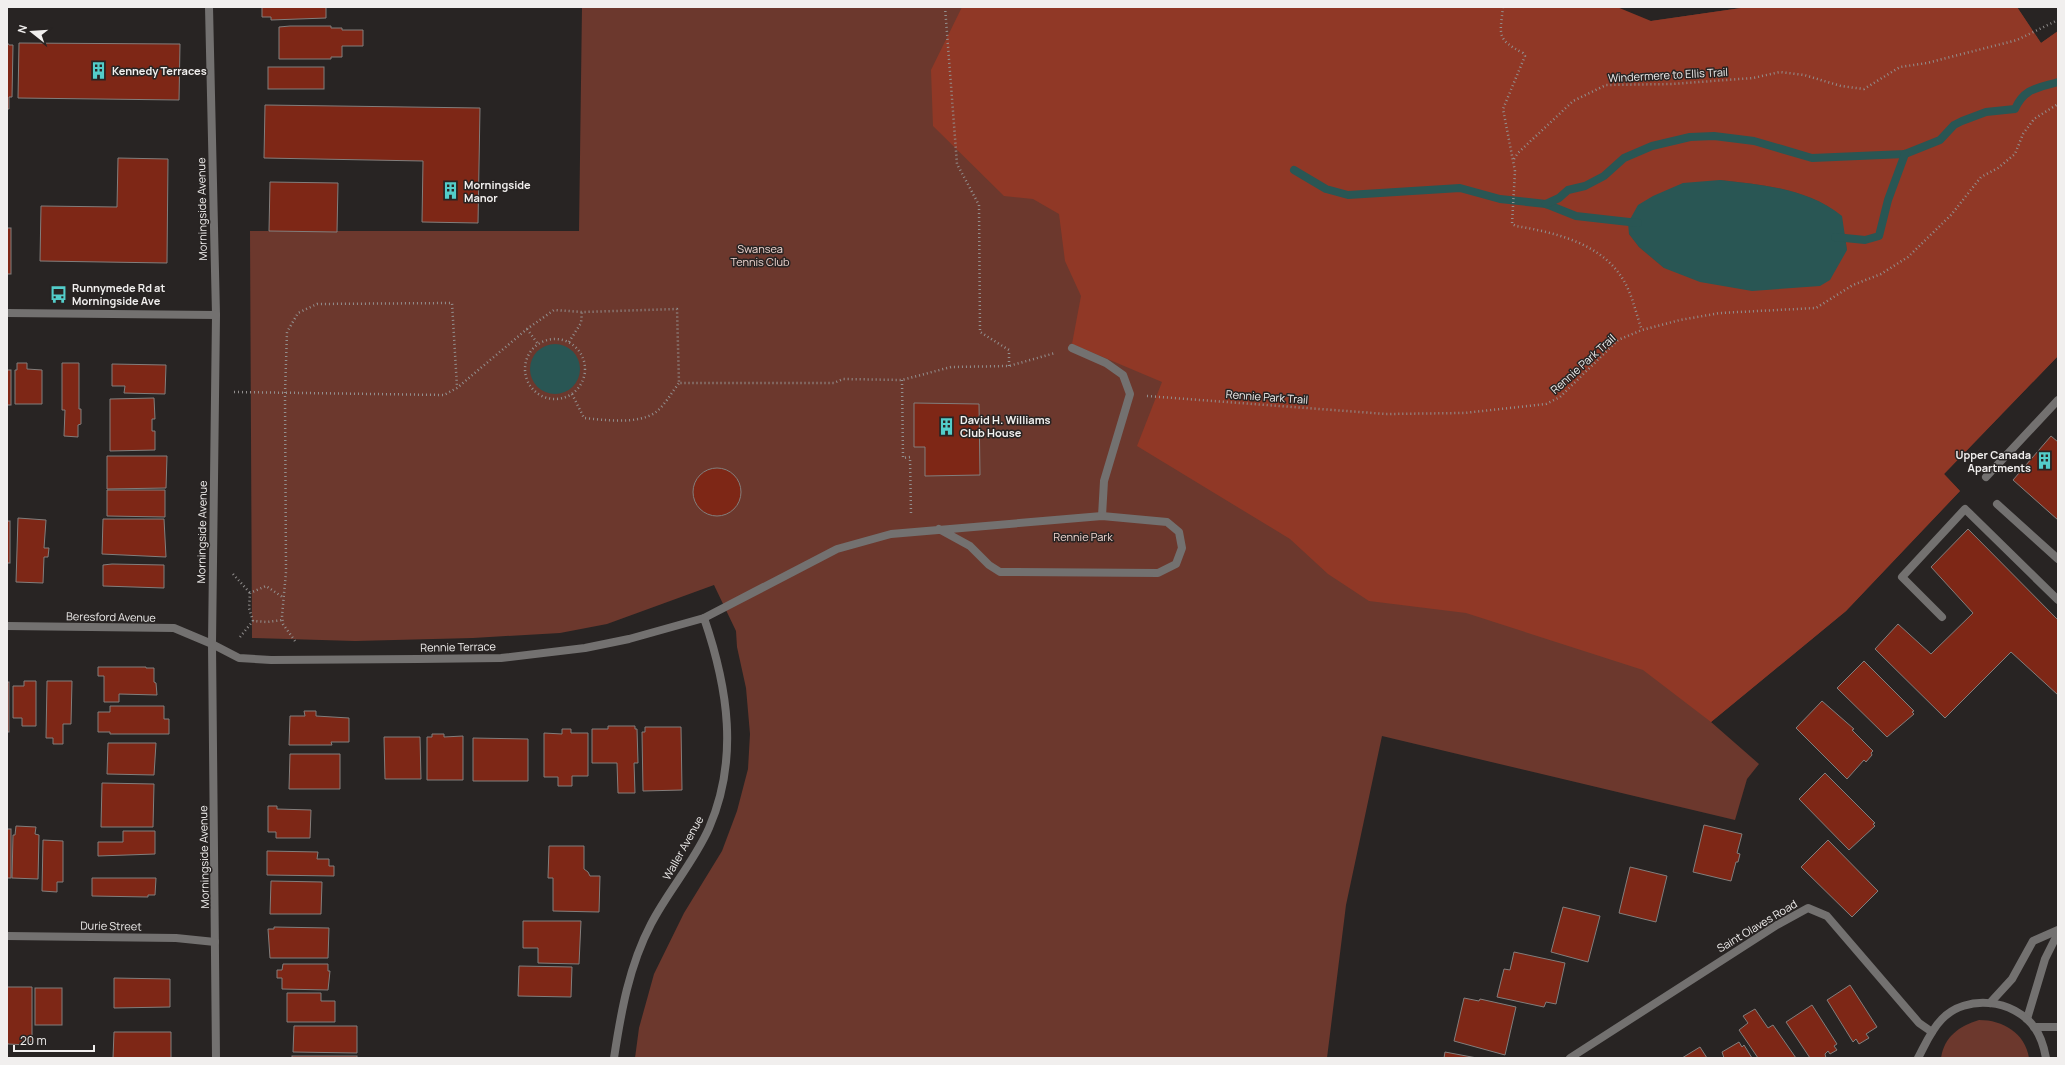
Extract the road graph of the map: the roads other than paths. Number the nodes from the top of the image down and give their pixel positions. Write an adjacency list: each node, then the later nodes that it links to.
1 (209, 7): 3 (street, Morningside Avenue)
2 (7, 313): 3 (street)
3 (216, 315): 15 (street, Morningside Avenue)
4 (1072, 348): 8 (street)
5 (2058, 400): 6 (street)
6 (1986, 477)
7 (1997, 504): 10 (street)
8 (1102, 516): 9 (street, Rennie Terrace); 9 (street, Rennie Terrace)
9 (939, 529): 13 (street, Rennie Terrace)
10 (2058, 559)
11 (2058, 600): 12 (street)
12 (1942, 617)
13 (704, 618): 15 (street, Rennie Terrace); 26 (street, Waller Avenue)
14 (7, 626): 15 (street, Beresford Avenue)
15 (212, 644): 18 (street, Morningside Avenue)
16 (2058, 932): 19 (street); 20 (street)
17 (7, 936): 18 (street, Durie Street)
18 (215, 942): 25 (street, Morningside Avenue)
19 (1990, 1003): 20 (street); 23 (street)
20 (2027, 1019): 21 (street)
21 (2034, 1027): 22 (street); 30 (street)
22 (2058, 1027)
23 (1932, 1032): 24 (street); 27 (street, Saint Olaves Road)
24 (1925, 1045): 28 (street); 29 (street)
25 (216, 1058)
26 (614, 1058)
27 (1570, 1058)
28 (1918, 1058)
29 (1922, 1058)
30 (2046, 1058)

